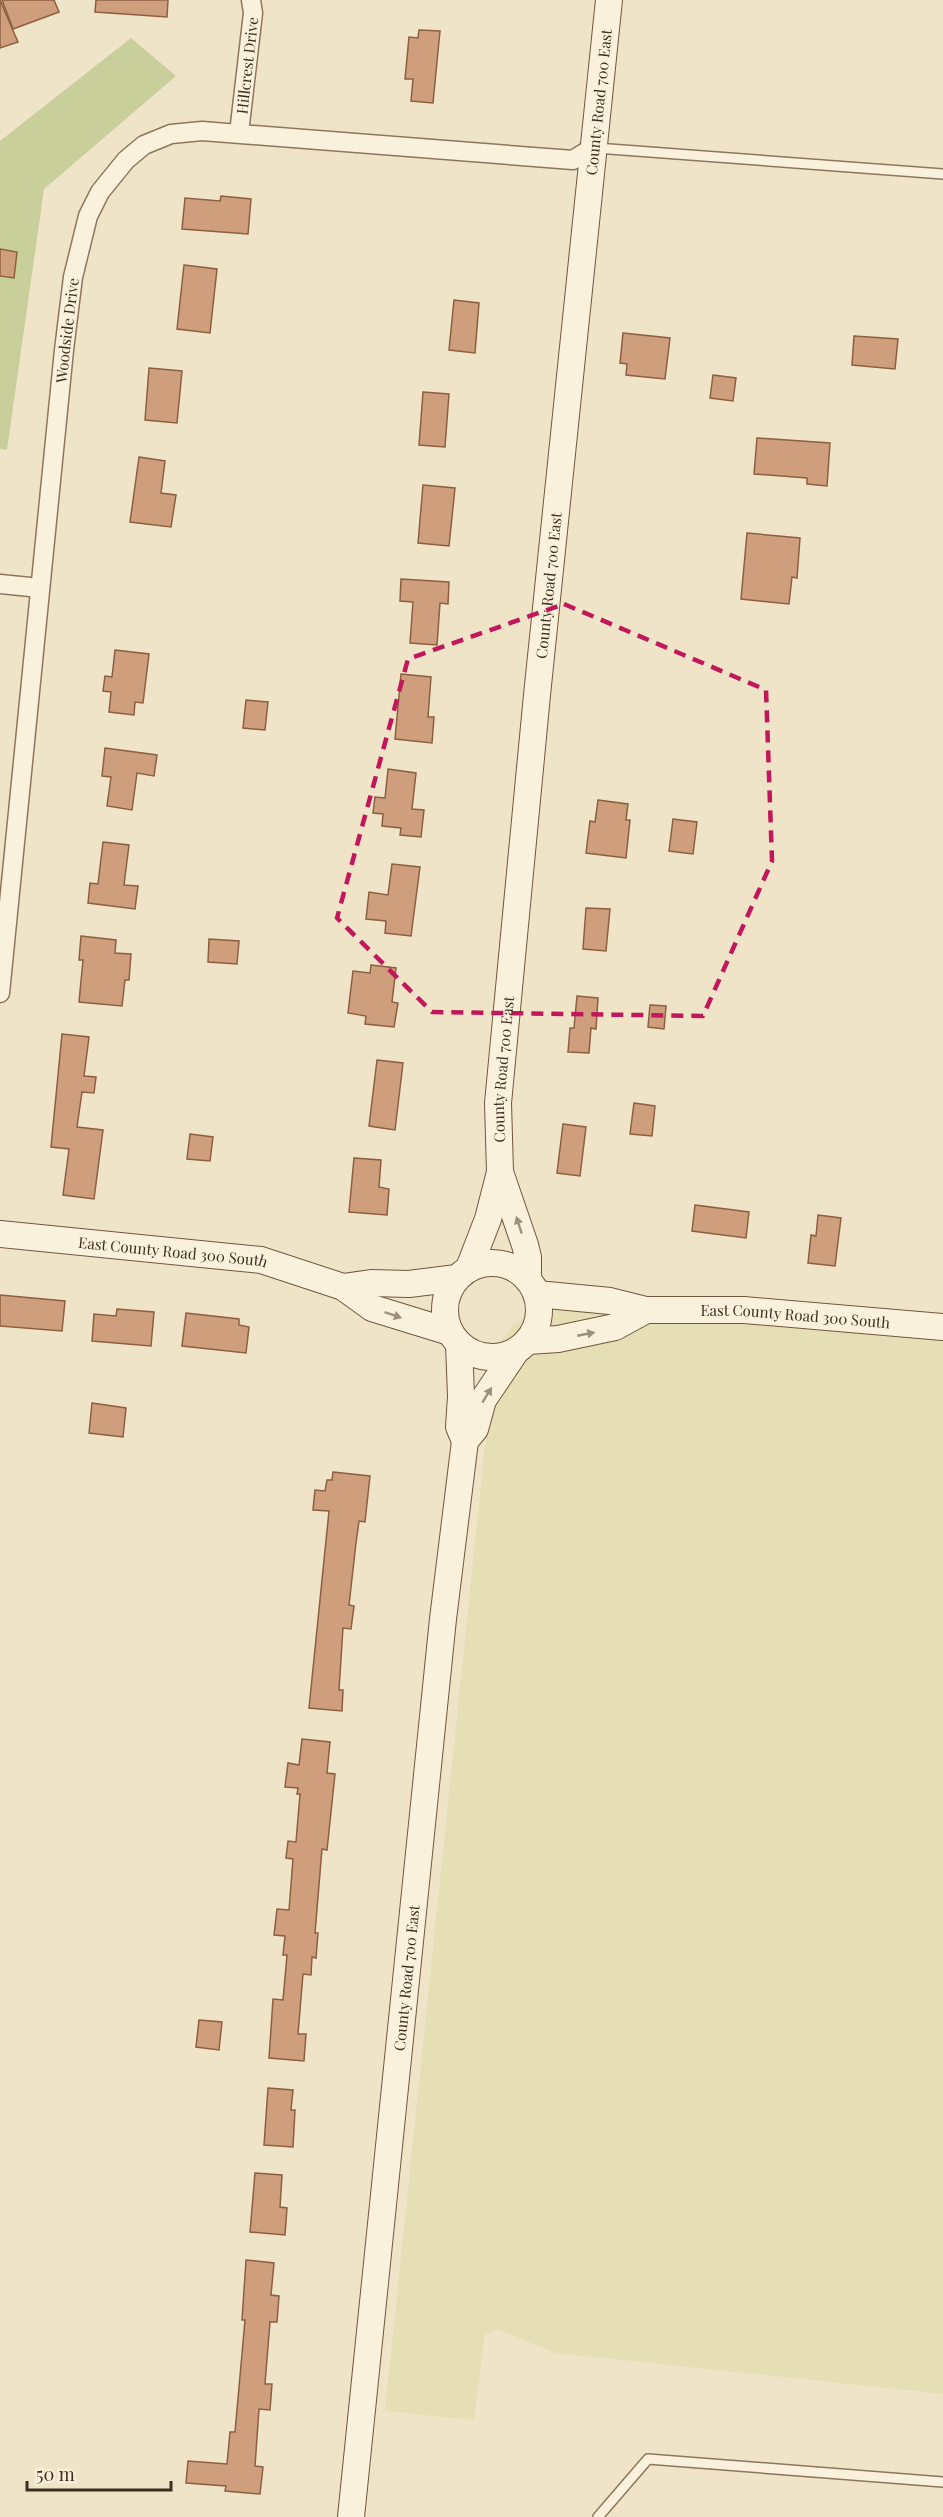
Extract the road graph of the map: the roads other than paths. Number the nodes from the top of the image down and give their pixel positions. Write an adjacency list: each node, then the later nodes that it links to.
1 (251, 0): 3 (street, Hillcrest Drive)
2 (609, 0): 4 (main road, County Road 700 East)
3 (239, 133): 4 (street, Woodside Drive); 7 (street, Woodside Drive)
4 (594, 147): 5 (lane); 10 (main road, County Road 700 East)
5 (943, 174)
6 (0, 584): 7 (street)
7 (40, 588): 8 (street, Woodside Drive)
8 (3, 934): 9 (street, Woodside Drive)
9 (0, 993)
10 (500, 1172): 12 (main road, County Road 700 East); 14 (main road, County Road 700 East, one-way to 10)
11 (0, 1233): 13 (main road, East County Road 300 South)
12 (463, 1273): 13 (main road, East County Road 300 South); 14 (main road); 17 (main road)
13 (343, 1287): 17 (main road, East County Road 300 South, one-way to 17)
14 (532, 1287): 15 (main road, East County Road 300 South); 18 (main road)
15 (646, 1310): 16 (main road, East County Road 300 South); 18 (main road, one-way to 15)
16 (943, 1327)
17 (454, 1338): 18 (main road); 19 (main road, County Road 700 East)
18 (522, 1346): 19 (main road, County Road 700 East, one-way to 18)
19 (465, 1441): 21 (main road, County Road 700 East)
20 (943, 2482): 22 (lane)
21 (351, 2517)
22 (598, 2517)

